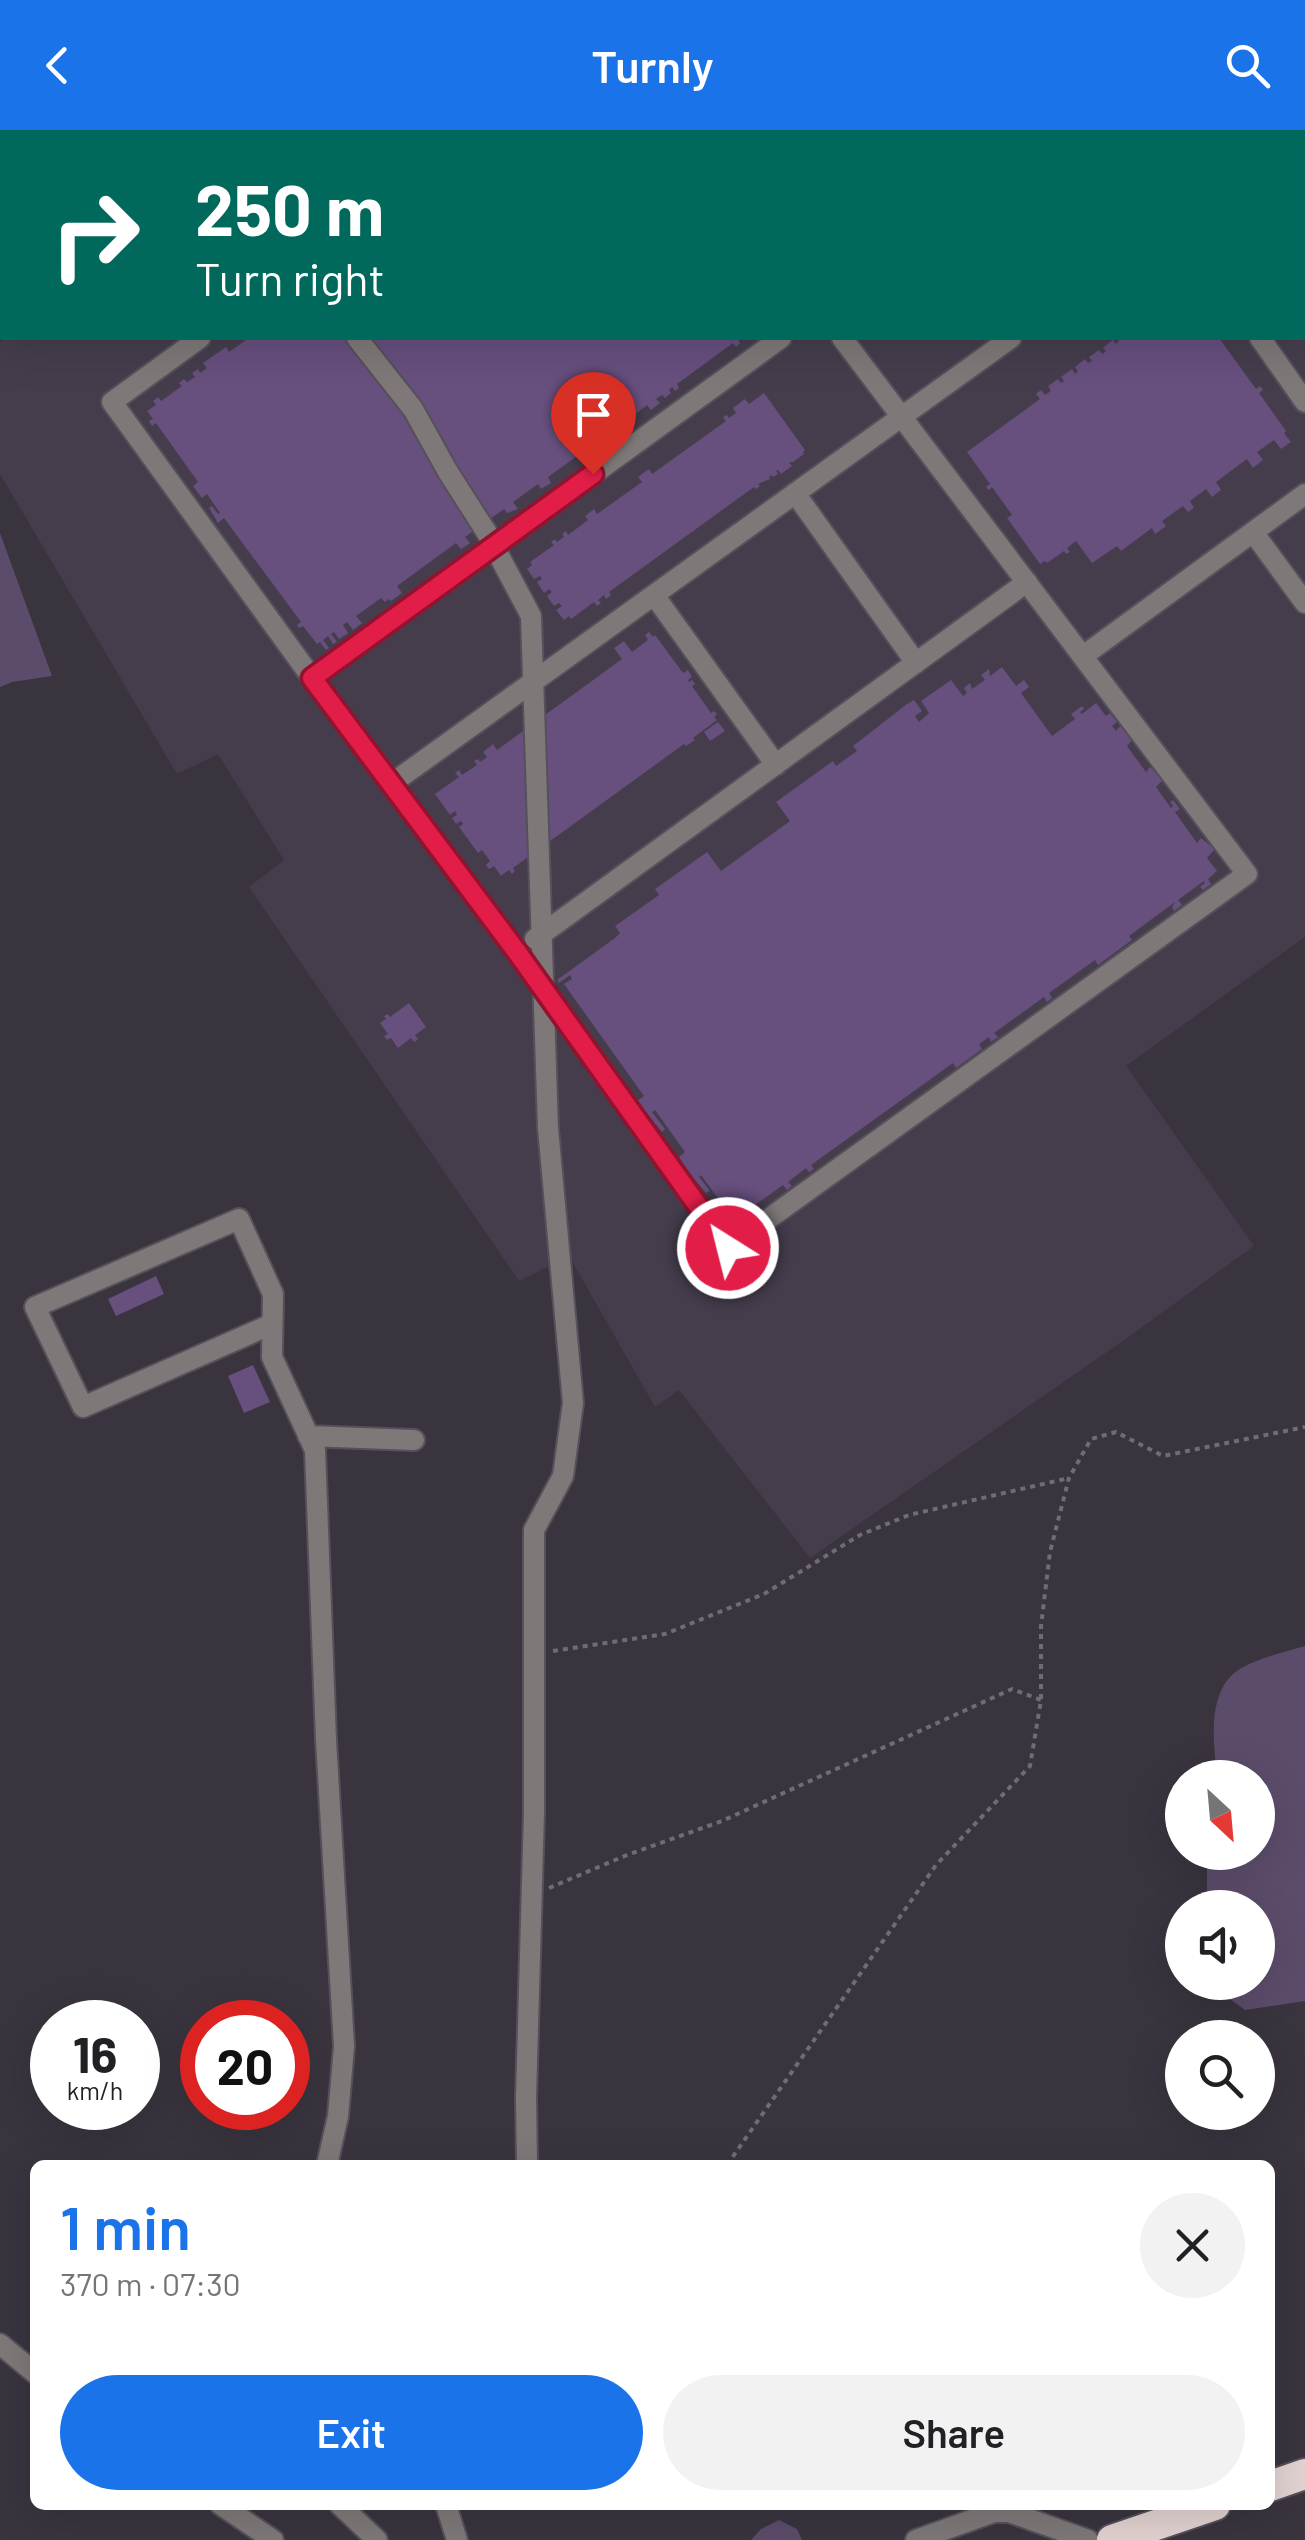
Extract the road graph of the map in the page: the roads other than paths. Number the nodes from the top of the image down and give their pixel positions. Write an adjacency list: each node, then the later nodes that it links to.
1 (197, 340): 17 (street)
2 (358, 340): 25 (street)
3 (778, 340): 17 (street)
4 (844, 340): 8 (street)
5 (1008, 340): 8 (street)
6 (1261, 340): 7 (street)
7 (1305, 402)
8 (902, 417): 9 (street); 12 (street)
9 (796, 494): 13 (street); 16 (street)
10 (1305, 494): 11 (street)
11 (1253, 532): 14 (street); 15 (street)
12 (1027, 582): 15 (street); 16 (street)
13 (654, 596): 18 (street); 19 (street)
14 (1305, 603)
15 (1083, 656): 20 (street)
16 (916, 663): 18 (street)
17 (312, 678): 19 (street)
18 (776, 764): 20 (street)
19 (391, 784): 20 (street)
20 (517, 952)
21 (272, 1324): 21 (street); 22 (street)
22 (308, 1436): 23 (street); 24 (street)
23 (414, 1440)
24 (328, 2160)
25 (527, 2160)
26 (0, 2344): 27 (street)
27 (30, 2369)
28 (1305, 2474): 29 (highway)
29 (1275, 2484)
30 (228, 2510): 34 (street)
31 (345, 2510): 35 (street)
32 (448, 2510): 36 (street)
33 (1200, 2510): 39 (highway)
34 (273, 2540)
35 (376, 2540)
36 (457, 2540)
37 (916, 2540): 38 (street)
38 (1088, 2540)
39 (1112, 2540)

